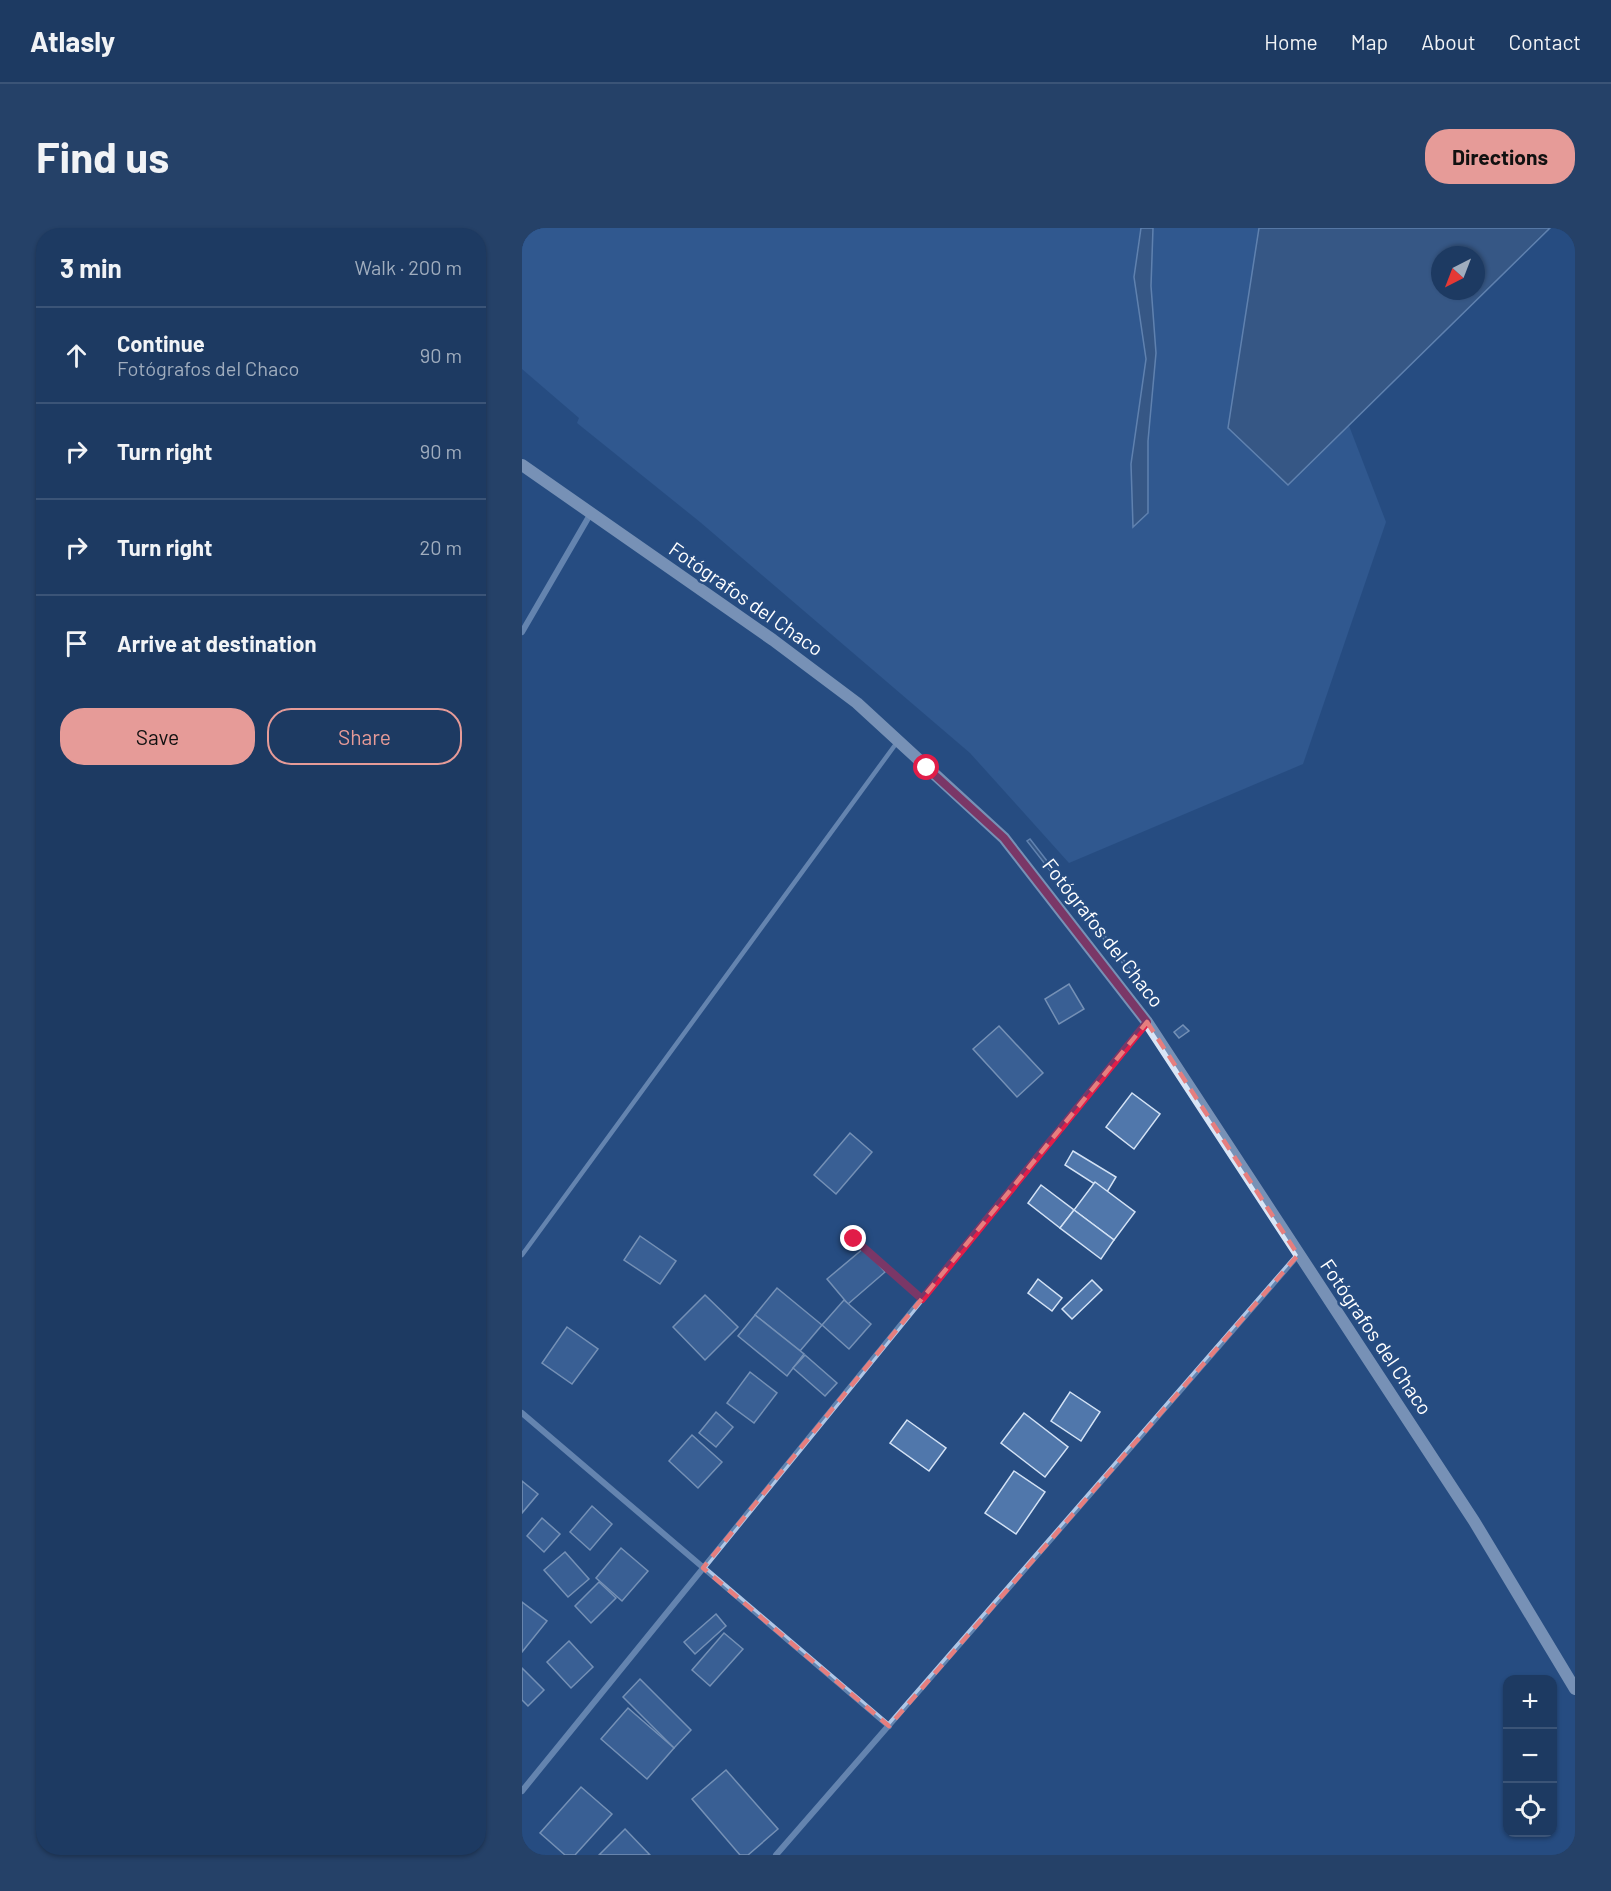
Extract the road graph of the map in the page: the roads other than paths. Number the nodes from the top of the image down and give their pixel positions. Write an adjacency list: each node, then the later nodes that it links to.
1 (522, 465): 2 (street, Fotógrafos del Chaco)
2 (591, 513): 3 (street); 4 (street, Fotógrafos del Chaco)
3 (522, 632)
4 (898, 741): 5 (street, Fotógrafos del Chaco); 7 (lane)
5 (1147, 1022): 8 (street, Fotógrafos del Chaco); 9 (street)
6 (854, 1239): 9 (lane)
7 (522, 1255)
8 (1298, 1255): 12 (street, Fotógrafos del Chaco); 13 (street)
9 (922, 1299): 11 (street)
10 (522, 1413): 11 (street)
11 (703, 1568): 13 (street); 14 (street)
12 (1575, 1689)
13 (889, 1726): 15 (street)
14 (522, 1791)
15 (776, 1855)

